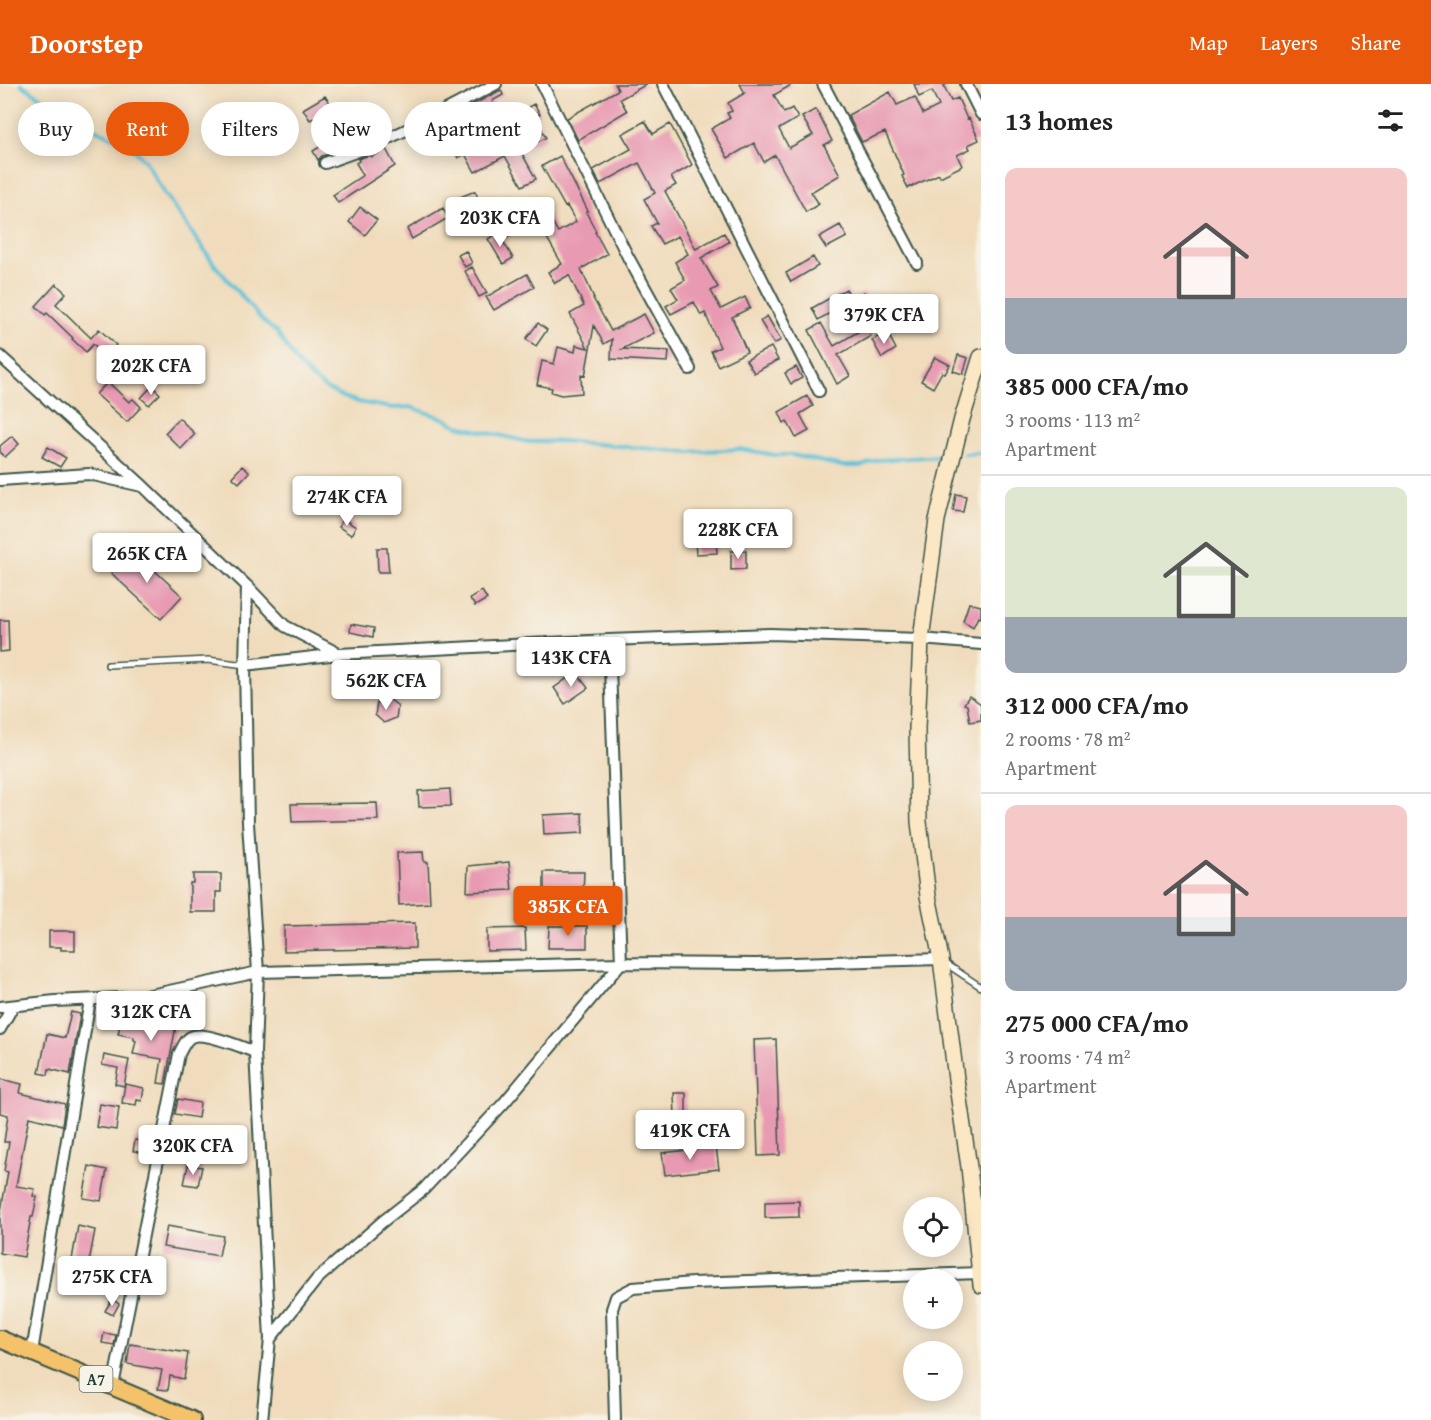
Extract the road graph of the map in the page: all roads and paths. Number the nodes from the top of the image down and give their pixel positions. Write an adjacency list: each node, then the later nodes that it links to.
1 (496, 84): 7 (street)
2 (542, 84): 11 (street)
3 (663, 84): 12 (street)
4 (823, 84): 8 (street)
5 (966, 84): 6 (street)
6 (981, 114)
7 (325, 163)
8 (917, 263)
9 (0, 356): 14 (street)
10 (981, 357): 16 (main road)
11 (690, 369)
12 (819, 391)
13 (0, 480): 14 (street)
14 (143, 486): 15 (street)
15 (247, 586): 19 (street); 21 (street)
16 (921, 639): 17 (street); 18 (street); 22 (main road)
17 (609, 640): 19 (street); 23 (street)
18 (981, 644)
19 (339, 654): 21 (street)
20 (108, 665): 21 (lane)
21 (245, 665): 24 (street)
22 (941, 959): 23 (street); 25 (lane); 31 (main road)
23 (621, 963): 24 (street); 34 (street)
24 (258, 972): 26 (street); 30 (street)
25 (981, 987)
26 (90, 1000): 27 (street); 35 (street)
27 (13, 1006): 28 (street); 29 (street)
28 (0, 1007)
29 (0, 1029)
30 (255, 1052): 34 (street); 36 (street)
31 (975, 1168): 32 (main road)
32 (981, 1279): 39 (street)
33 (0, 1339): 35 (main road, A7)
34 (270, 1339): 38 (street)
35 (32, 1352): 36 (main road, A7)
36 (113, 1386): 37 (main road, A7)
37 (192, 1420)
38 (262, 1420)
39 (615, 1420)

